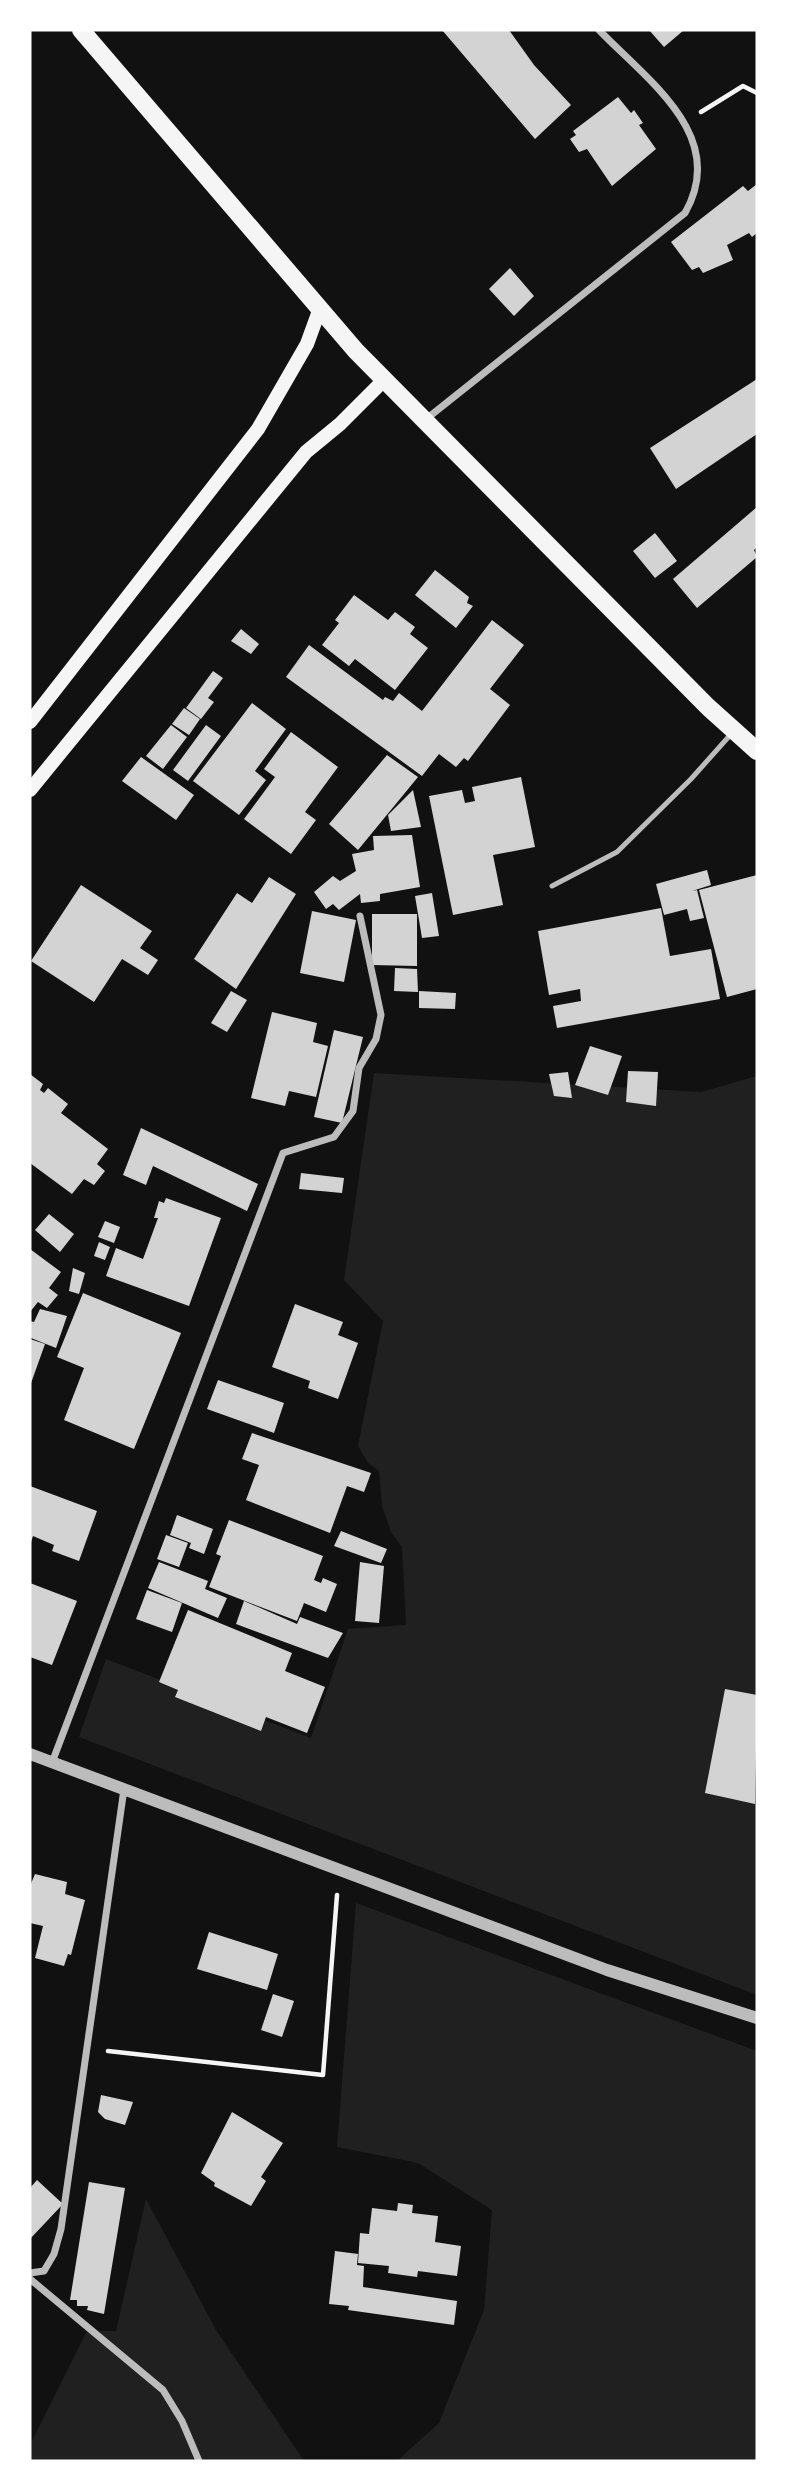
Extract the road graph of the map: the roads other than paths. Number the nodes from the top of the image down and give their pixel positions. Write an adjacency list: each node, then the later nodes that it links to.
1 (80, 30): 3 (main road)
2 (599, 30): 5 (street)
3 (319, 311): 4 (main road); 6 (main road)
4 (385, 379): 5 (main road); 9 (main road)
5 (423, 421): 7 (main road)
6 (30, 722)
7 (734, 730): 8 (main road); 10 (lane)
8 (757, 751)
9 (30, 790)
10 (552, 886)
11 (360, 916): 13 (street)
12 (30, 1754): 13 (street)
13 (53, 1760): 14 (street)
14 (124, 1789): 15 (street); 16 (street)
15 (757, 2018)
16 (30, 2273)
17 (30, 2279): 18 (street)
18 (199, 2461)

